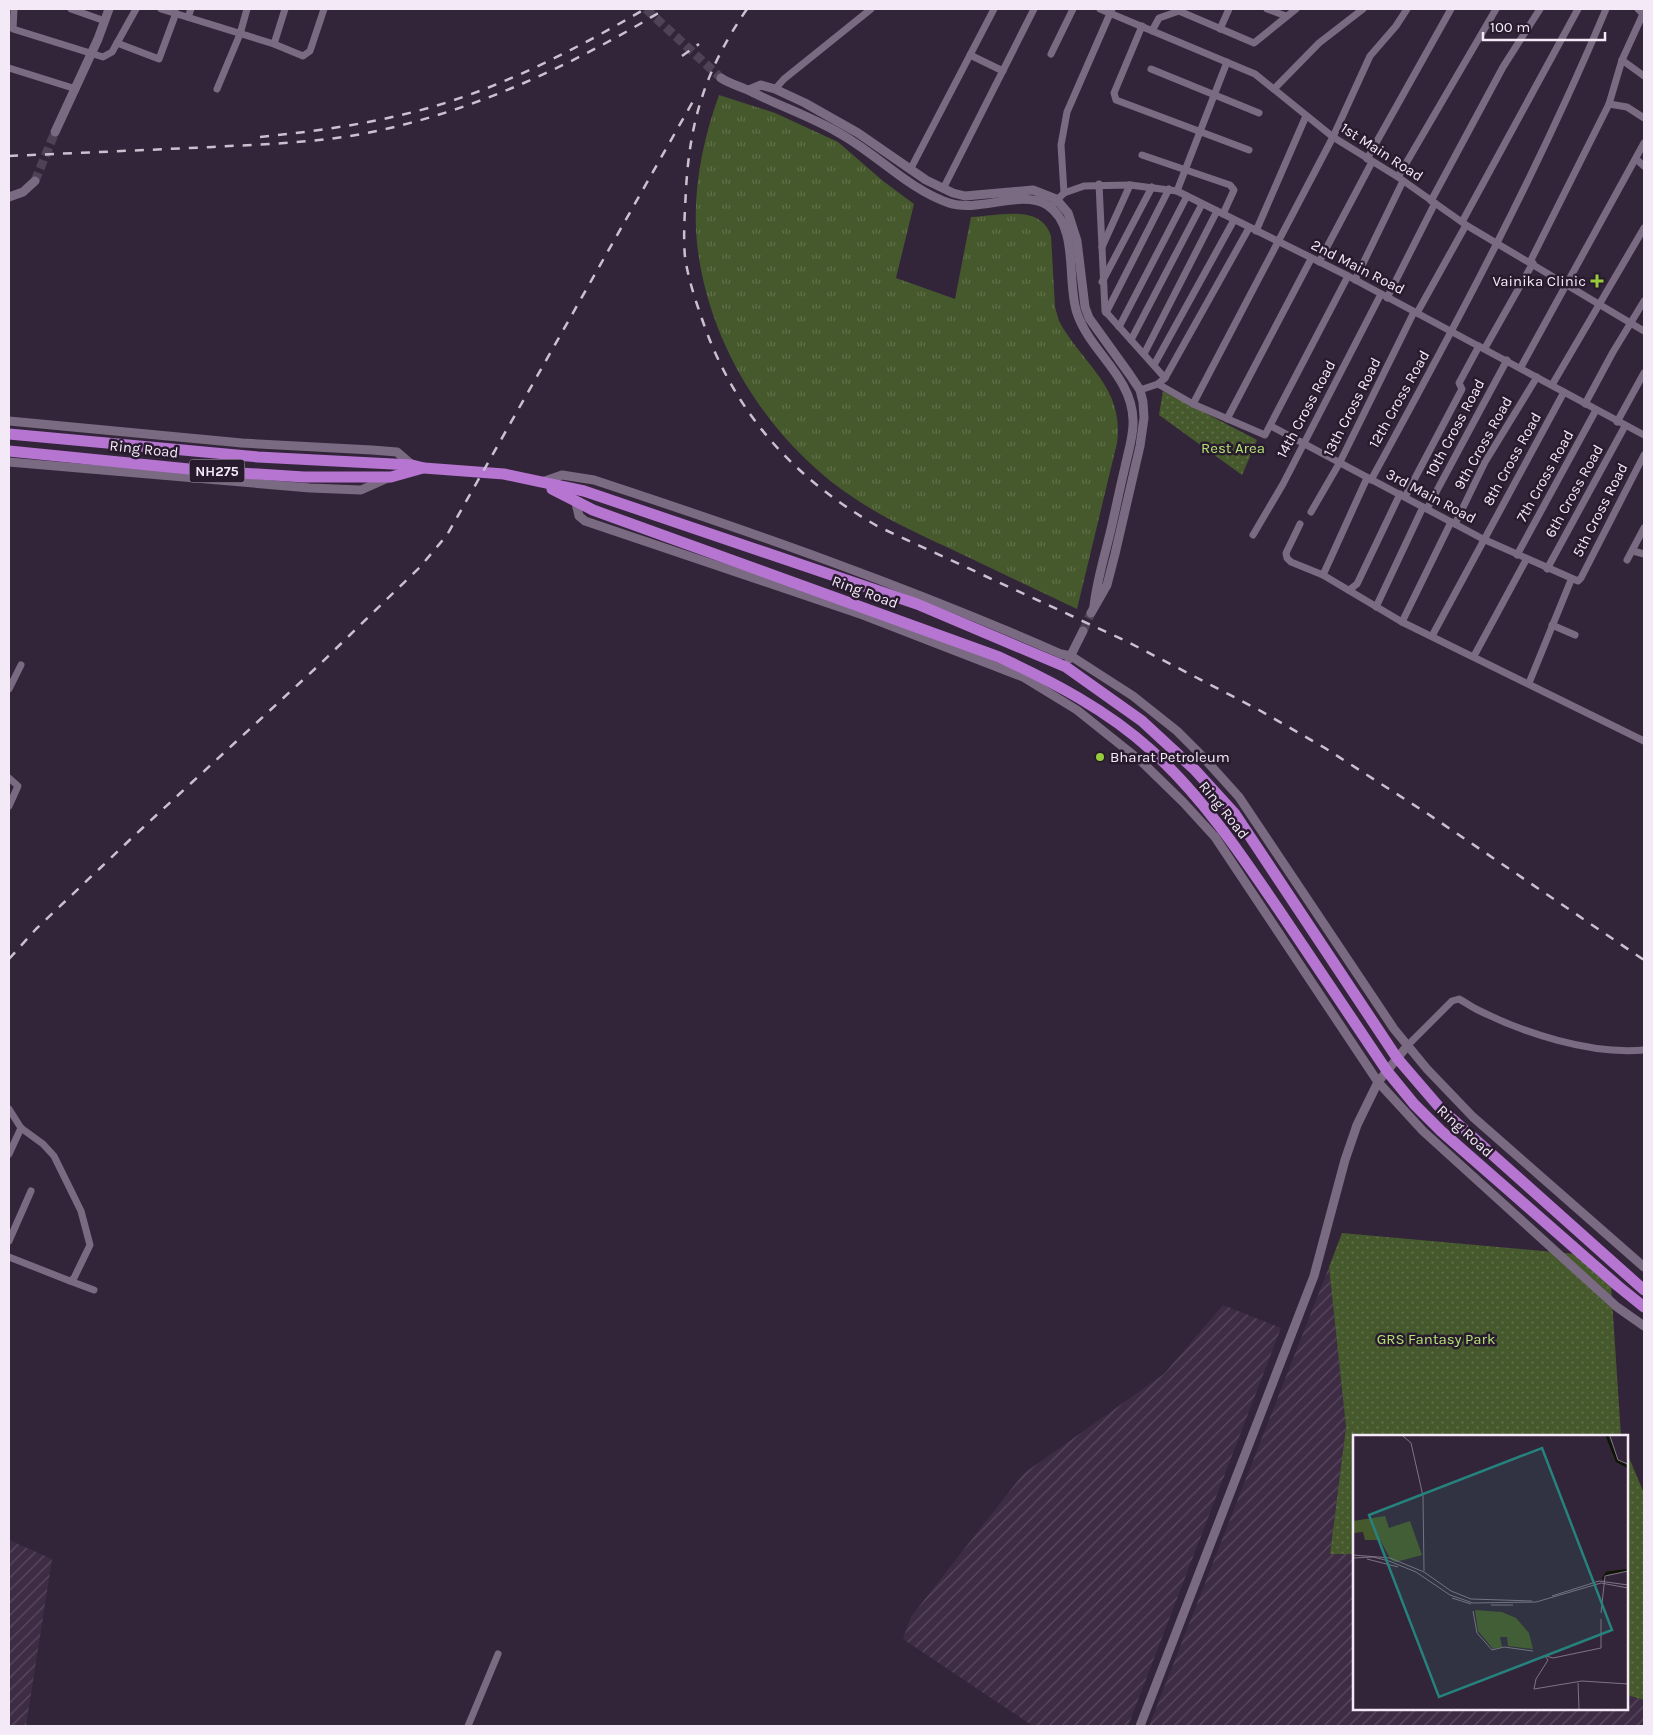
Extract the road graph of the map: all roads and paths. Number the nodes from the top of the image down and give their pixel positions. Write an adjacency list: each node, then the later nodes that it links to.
1 (14, 9): 33 (street)
2 (70, 9): 31 (street)
3 (109, 9): 31 (street)
4 (136, 9): 37 (street)
5 (161, 9): 28 (street)
6 (191, 9): 30 (street)
7 (247, 9): 36 (street)
8 (285, 9): 38 (street)
9 (324, 9): 38 (street)
10 (871, 9): 53 (street)
11 (994, 9): 41 (street)
12 (1034, 9): 46 (street)
13 (1073, 9): 40 (street)
14 (1100, 9): 26 (street, 1st Main Road)
15 (1229, 9): 34 (street)
16 (1267, 9): 29 (street)
17 (1296, 9): 29 (street)
18 (1363, 9): 50 (street)
19 (1407, 9): 61 (street)
20 (1452, 9): 66 (street)
21 (1496, 9): 70 (street)
22 (1540, 9): 80 (street, 14th Cross Road)
23 (1578, 9): 85 (street, 13th Cross Road)
24 (1606, 9): 89 (street, 12th Cross Road)
25 (1179, 10): 34 (street); 35 (street)
26 (1111, 11): 32 (street, 1st Main Road); 77 (street)
27 (1642, 13): 42 (street)
28 (176, 14): 30 (street); 37 (street)
29 (1286, 16): 34 (street)
30 (188, 17): 36 (street)
31 (105, 21): 39 (street)
32 (1142, 26): 35 (street, 1st Main Road); 60 (street)
33 (11, 29): 39 (street)
34 (1220, 29)
35 (1152, 30): 43 (street, 1st Main Road)
36 (240, 34): 38 (street); 51 (street)
37 (117, 43): 39 (street)
38 (274, 44)
39 (91, 54): 49 (street)
40 (1051, 54)
41 (970, 55): 46 (street); 68 (street)
42 (1622, 60): 47 (street); 55 (street)
43 (1227, 62): 50 (street, 1st Main Road); 54 (street)
44 (9, 68): 49 (street)
45 (1151, 69): 54 (street)
46 (1003, 71): 75 (street)
47 (1644, 76)
48 (721, 78): 52 (street)
49 (76, 89): 59 (street)
50 (1274, 89): 57 (street, 1st Main Road)
51 (217, 90)
52 (749, 90): 53 (street); 82 (street)
53 (775, 90): 68 (street)
54 (1214, 96): 56 (street); 60 (street)
55 (1609, 104): 58 (street); 93 (street)
56 (1260, 114)
57 (1306, 116): 61 (street, 1st Main Road); 87 (street)
58 (1644, 118)
59 (55, 132)
60 (1200, 132): 63 (street); 69 (street)
61 (1333, 138): 66 (street, 1st Main Road); 88 (street)
62 (1644, 143): 65 (street)
63 (1248, 150)
64 (1142, 155): 69 (street)
65 (1636, 159): 67 (street); 96 (street)
66 (1370, 160): 70 (street, 1st Main Road); 92 (street)
67 (1644, 166)
68 (910, 170): 75 (street)
69 (1185, 170): 76 (street); 83 (street)
70 (1400, 179): 80 (street, 1st Main Road); 94 (street)
71 (35, 181): 79 (street)
72 (1099, 184): 73 (street, 2nd Main Road); 77 (street, 2nd Main Road); 90 (street)
73 (1130, 185): 74 (street, 2nd Main Road); 90 (street)
74 (1152, 186): 76 (street, 2nd Main Road); 95 (street)
75 (943, 189): 77 (street)
76 (1173, 190): 78 (street, 2nd Main Road); 101 (street)
77 (1060, 196): 82 (street); 117 (street)
78 (1187, 196): 81 (street, 2nd Main Road); 103 (street)
79 (9, 197)
80 (1433, 202): 85 (street, 1st Main Road); 97 (street, 14th Cross Road)
81 (1202, 204): 83 (street, 2nd Main Road); 106 (street)
82 (1050, 207): 117 (street)
83 (1220, 213): 84 (street, 2nd Main Road); 108 (street)
84 (1234, 220): 87 (street, 2nd Main Road); 110 (street)
85 (1464, 224): 89 (street, 1st Main Road); 100 (street, 13th Cross Road)
86 (1644, 228): 99 (street)
87 (1252, 229): 88 (street, 2nd Main Road); 114 (street)
88 (1278, 242): 91 (street, 2nd Main Road); 119 (street)
89 (1498, 243): 93 (street, 1st Main Road); 105 (street, 12th Cross Road)
90 (1100, 250): 95 (street)
91 (1311, 259): 92 (street, 2nd Main Road); 122 (street)
92 (1319, 262): 94 (street, 2nd Main Road)
93 (1531, 263): 96 (street, 1st Main Road); 107 (street)
94 (1352, 278): 97 (street, 2nd Main Road); 125 (street)
95 (1102, 282): 101 (street)
96 (1567, 284): 99 (street, 1st Main Road); 111 (street)
97 (1384, 296): 100 (street, 2nd Main Road); 129 (street, 14th Cross Road)
98 (1644, 301): 102 (street)
99 (1598, 304): 102 (street, 1st Main Road); 116 (street)
100 (1416, 312): 105 (street, 2nd Main Road); 133 (street, 13th Cross Road)
101 (1106, 313): 103 (street)
102 (1631, 323): 104 (street, 1st Main Road); 120 (street)
103 (1119, 327): 106 (street)
104 (1644, 331)
105 (1452, 332): 107 (street, 2nd Main Road); 138 (street, 12th Cross Road)
106 (1131, 340): 108 (street)
107 (1482, 347): 109 (street, 2nd Main Road); 139 (street)
108 (1144, 354): 110 (street)
109 (1507, 360): 111 (street, 2nd Main Road); 141 (street, 10th Cross Road)
110 (1154, 365): 114 (street)
111 (1521, 367): 113 (street, 2nd Main Road)
112 (1644, 373): 124 (street)
113 (1537, 377): 116 (street, 2nd Main Road); 143 (street, 9th Cross Road)
114 (1165, 378): 115 (street)
115 (1158, 384): 117 (street); 119 (street)
116 (1552, 384): 118 (street, 2nd Main Road)
117 (1140, 390)
118 (1564, 392): 120 (street, 2nd Main Road); 147 (street, 8th Cross Road)
119 (1193, 404): 122 (street)
120 (1585, 404): 121 (street, 2nd Main Road)
121 (1596, 410): 124 (street, 2nd Main Road); 150 (street, 7th Cross Road)
122 (1227, 419): 125 (street)
123 (9, 421): 134 (street)
124 (1616, 422): 126 (street, 2nd Main Road)
125 (1271, 426): 129 (street, 3rd Main Road)
126 (1625, 426): 128 (street, 2nd Main Road); 153 (street, 6th Cross Road)
127 (9, 434): 134 (highway, Ring Road / NH275)
128 (1644, 435)
129 (1304, 444): 133 (street, 3rd Main Road); 146 (street, 14th Cross Road)
130 (9, 450): 136 (highway, Ring Road / NH275)
131 (1644, 454): 155 (street, 5th Cross Road)
132 (9, 462): 136 (street)
133 (1340, 462): 138 (street, 3rd Main Road); 142 (street, 13th Cross Road)
134 (412, 465): 135 (highway, Ring Road / NH275)
135 (424, 468): 136 (highway, Ring Road / NH275); 137 (highway, Ring Road / NH275)
136 (391, 477)
137 (527, 479): 140 (highway, Ring Road / NH275); 164 (highway, Ring Road / NH275)
138 (1369, 479): 139 (street, 3rd Main Road); 154 (street, 12th Cross Road)
139 (1402, 496): 141 (street, 3rd Main Road); 156 (street)
140 (576, 503): 174 (highway, Ring Road / NH275); 175 (street)
141 (1425, 508): 143 (street, 3rd Main Road); 157 (street, 10th Cross Road)
142 (1311, 512)
143 (1453, 523): 147 (street, 3rd Main Road); 158 (street, 9th Cross Road)
144 (1300, 524): 154 (street)
145 (1644, 528): 148 (street)
146 (1253, 535)
147 (1483, 539): 150 (street, 3rd Main Road); 162 (street, 8th Cross Road)
148 (1633, 551): 149 (street); 152 (street)
149 (1644, 554)
150 (1517, 555): 151 (street, 3rd Main Road)
151 (1526, 560): 153 (street, 3rd Main Road); 163 (street)
152 (1627, 560)
153 (1547, 568): 155 (street, 3rd Main Road)
154 (1323, 576): 156 (street)
155 (1571, 580): 159 (street)
156 (1349, 590): 157 (street)
157 (1376, 607): 158 (street)
158 (1402, 622): 162 (street)
159 (1552, 625): 161 (street); 166 (street)
160 (1083, 631): 164 (street)
161 (1575, 635)
162 (1432, 636): 163 (street)
163 (1474, 656): 166 (street)
164 (1068, 661): 171 (street); 173 (highway, Ring Road / NH275)
165 (21, 665): 167 (street)
166 (1529, 683): 168 (street)
167 (9, 689)
168 (1644, 740)
169 (9, 778): 170 (street)
170 (9, 806)
171 (1408, 1045): 172 (street); 173 (street); 182 (street)
172 (1644, 1050)
173 (1397, 1058): 174 (street); 185 (highway, Ring Road / NH275)
174 (1387, 1071): 175 (street); 186 (highway, Ring Road / NH275)
175 (1378, 1082): 187 (street); 190 (street)
176 (9, 1108): 177 (street)
177 (21, 1128): 178 (street); 183 (street)
178 (9, 1154)
179 (31, 1191): 180 (street)
180 (9, 1241)
181 (9, 1257): 183 (street)
182 (1644, 1267)
183 (70, 1280): 184 (street)
184 (94, 1290)
185 (1644, 1290)
186 (1644, 1307)
187 (1644, 1326)
188 (498, 1654): 189 (street)
189 (468, 1726)
190 (1140, 1726)

